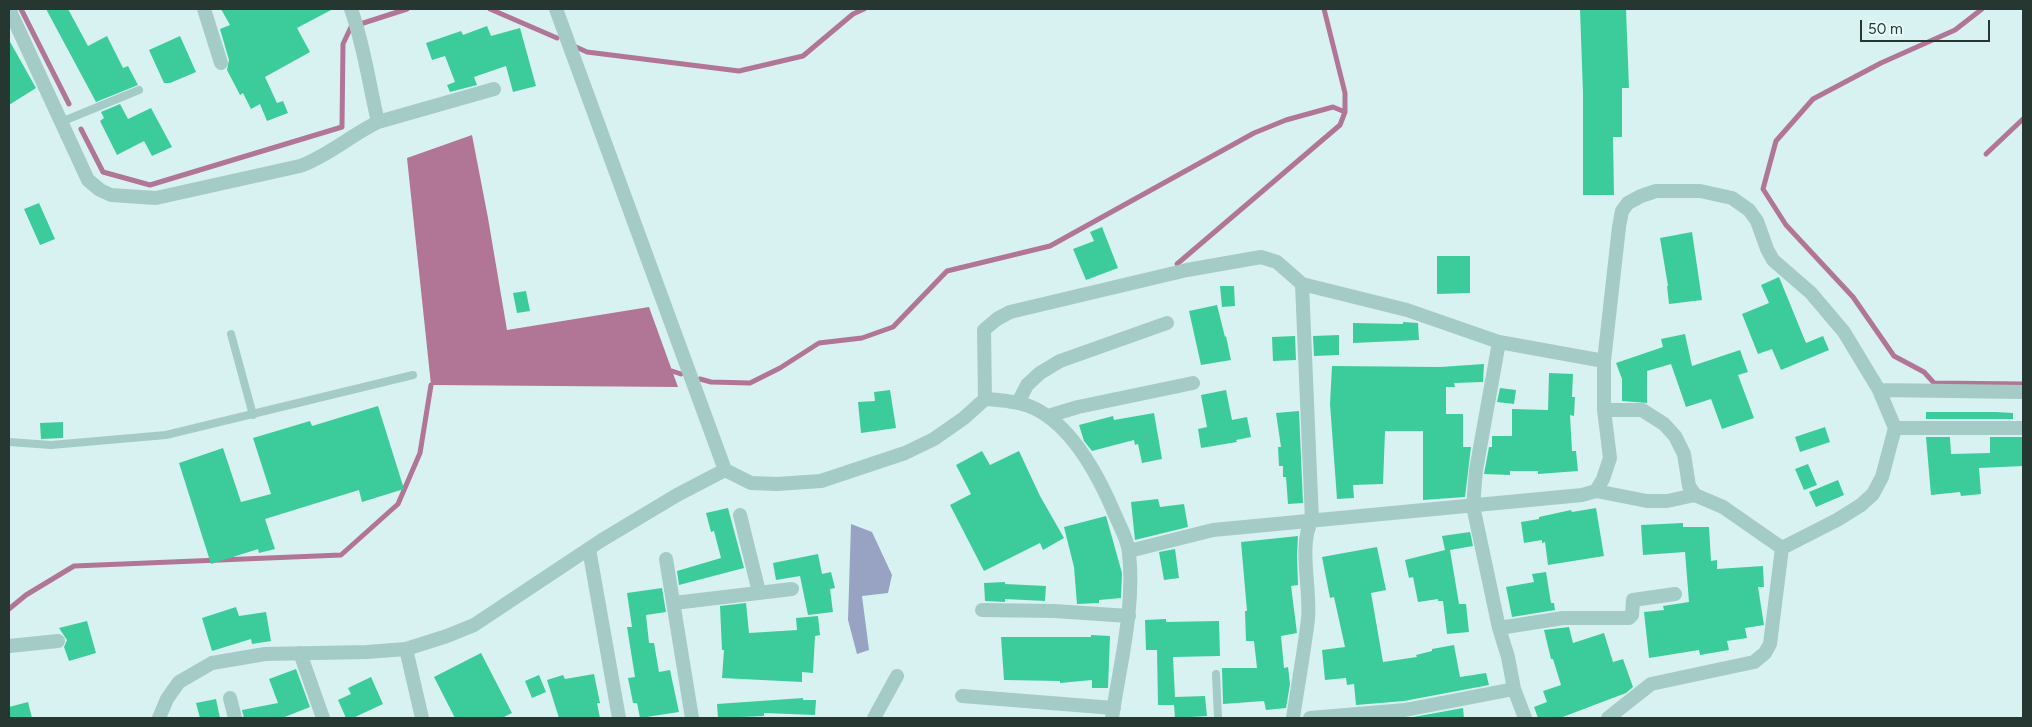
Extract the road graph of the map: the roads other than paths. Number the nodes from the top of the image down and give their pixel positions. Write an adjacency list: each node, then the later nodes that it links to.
1 (9, 9): 8 (street)
2 (204, 9): 5 (street)
3 (556, 9): 27 (street)
4 (352, 11): 9 (street)
5 (221, 63)
6 (494, 89): 9 (street)
7 (140, 90): 8 (lane)
8 (61, 122): 9 (street)
9 (378, 122)
10 (1302, 284): 13 (street); 19 (street); 32 (street)
11 (1166, 322): 20 (street)
12 (232, 334): 22 (lane)
13 (1499, 342): 14 (street); 30 (street)
14 (1604, 361): 17 (street); 21 (street)
15 (413, 375): 22 (lane)
16 (1193, 383): 23 (street)
17 (1880, 390): 18 (street); 24 (street)
18 (2023, 392)
19 (985, 398): 20 (street); 27 (street)
20 (1018, 403): 23 (street)
21 (1604, 410): 28 (street); 29 (street)
22 (253, 414): 26 (lane)
23 (1048, 416): 35 (street)
24 (1895, 428): 25 (street); 33 (street)
25 (2023, 428)
26 (9, 442)
27 (725, 470): 34 (street)
28 (1596, 490): 29 (street); 30 (street)
29 (1695, 495): 33 (street)
30 (1473, 506): 32 (street); 43 (street)
31 (740, 515): 38 (street)
32 (1312, 520): 35 (street); 62 (street)
33 (1782, 548): 65 (street)
34 (589, 549): 46 (street); 58 (street)
35 (1129, 551): 42 (street)
36 (666, 559): 40 (street)
37 (792, 589): 38 (street)
38 (759, 592): 40 (street)
39 (1675, 594): 43 (street)
40 (674, 603): 59 (street)
41 (982, 610): 42 (street)
42 (1130, 616): 53 (street)
43 (1498, 628): 50 (street)
44 (58, 641): 45 (street)
45 (9, 646)
46 (406, 649): 47 (street); 57 (street)
47 (300, 653): 54 (street); 56 (street)
48 (1216, 674): 61 (lane)
49 (897, 676): 60 (street)
50 (1514, 689): 63 (street); 64 (street)
51 (962, 696): 53 (street)
52 (230, 698): 55 (street)
53 (1113, 713)
54 (159, 718)
55 (235, 718)
56 (323, 718)
57 (422, 718)
58 (619, 718)
59 (692, 718)
60 (874, 718)
61 (1218, 718)
62 (1293, 718)
63 (1310, 718)
64 (1525, 718)
65 (1608, 718)

